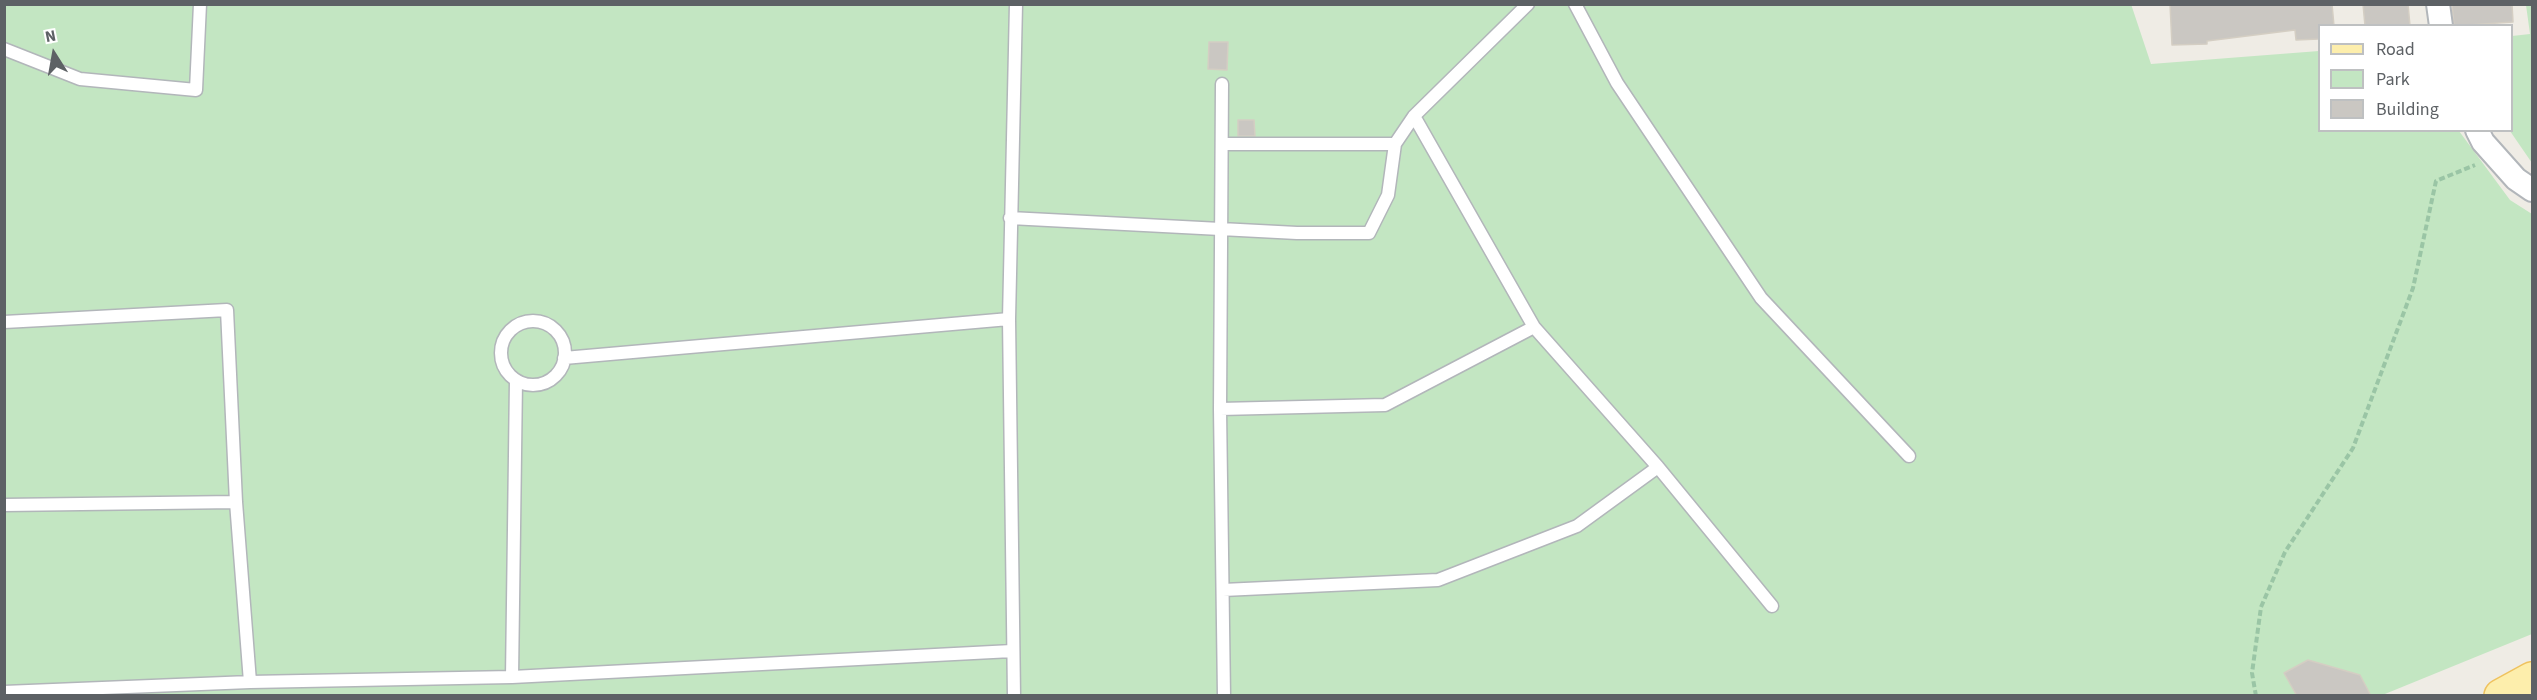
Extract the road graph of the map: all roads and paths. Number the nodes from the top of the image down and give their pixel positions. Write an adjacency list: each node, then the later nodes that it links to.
1 (200, 4): 7 (lane)
2 (1016, 4): 15 (lane)
3 (1528, 4): 9 (lane)
4 (1575, 4): 23 (lane)
5 (2438, 4): 6 (street)
6 (2441, 24)
7 (4, 49)
8 (1222, 84): 11 (lane)
9 (1414, 116): 12 (lane); 19 (lane)
10 (2478, 132): 13 (street)
11 (1222, 144): 12 (lane); 16 (lane)
12 (1395, 144): 16 (lane)
13 (2497, 159): 14 (street); 36 (path)
14 (2532, 190)
15 (1010, 218): 16 (lane); 17 (lane)
16 (1222, 228): 22 (lane)
17 (1009, 319): 20 (lane); 29 (lane)
18 (4, 322): 25 (lane)
19 (1534, 327): 22 (lane); 24 (lane)
20 (564, 358): 21 (lane); 21 (lane)
21 (516, 380): 30 (lane)
22 (1220, 409): 27 (lane)
23 (1909, 456)
24 (1658, 467): 27 (lane); 28 (lane)
25 (236, 502): 26 (lane); 32 (lane)
26 (4, 505)
27 (1223, 590): 35 (lane)
28 (1772, 606)
29 (1012, 651): 30 (lane); 34 (lane)
30 (512, 677): 32 (lane)
31 (2532, 679): 37 (main road)
32 (250, 682): 33 (lane)
33 (4, 692)
34 (1014, 696)
35 (1224, 696)
36 (2256, 696)
37 (2501, 696)

